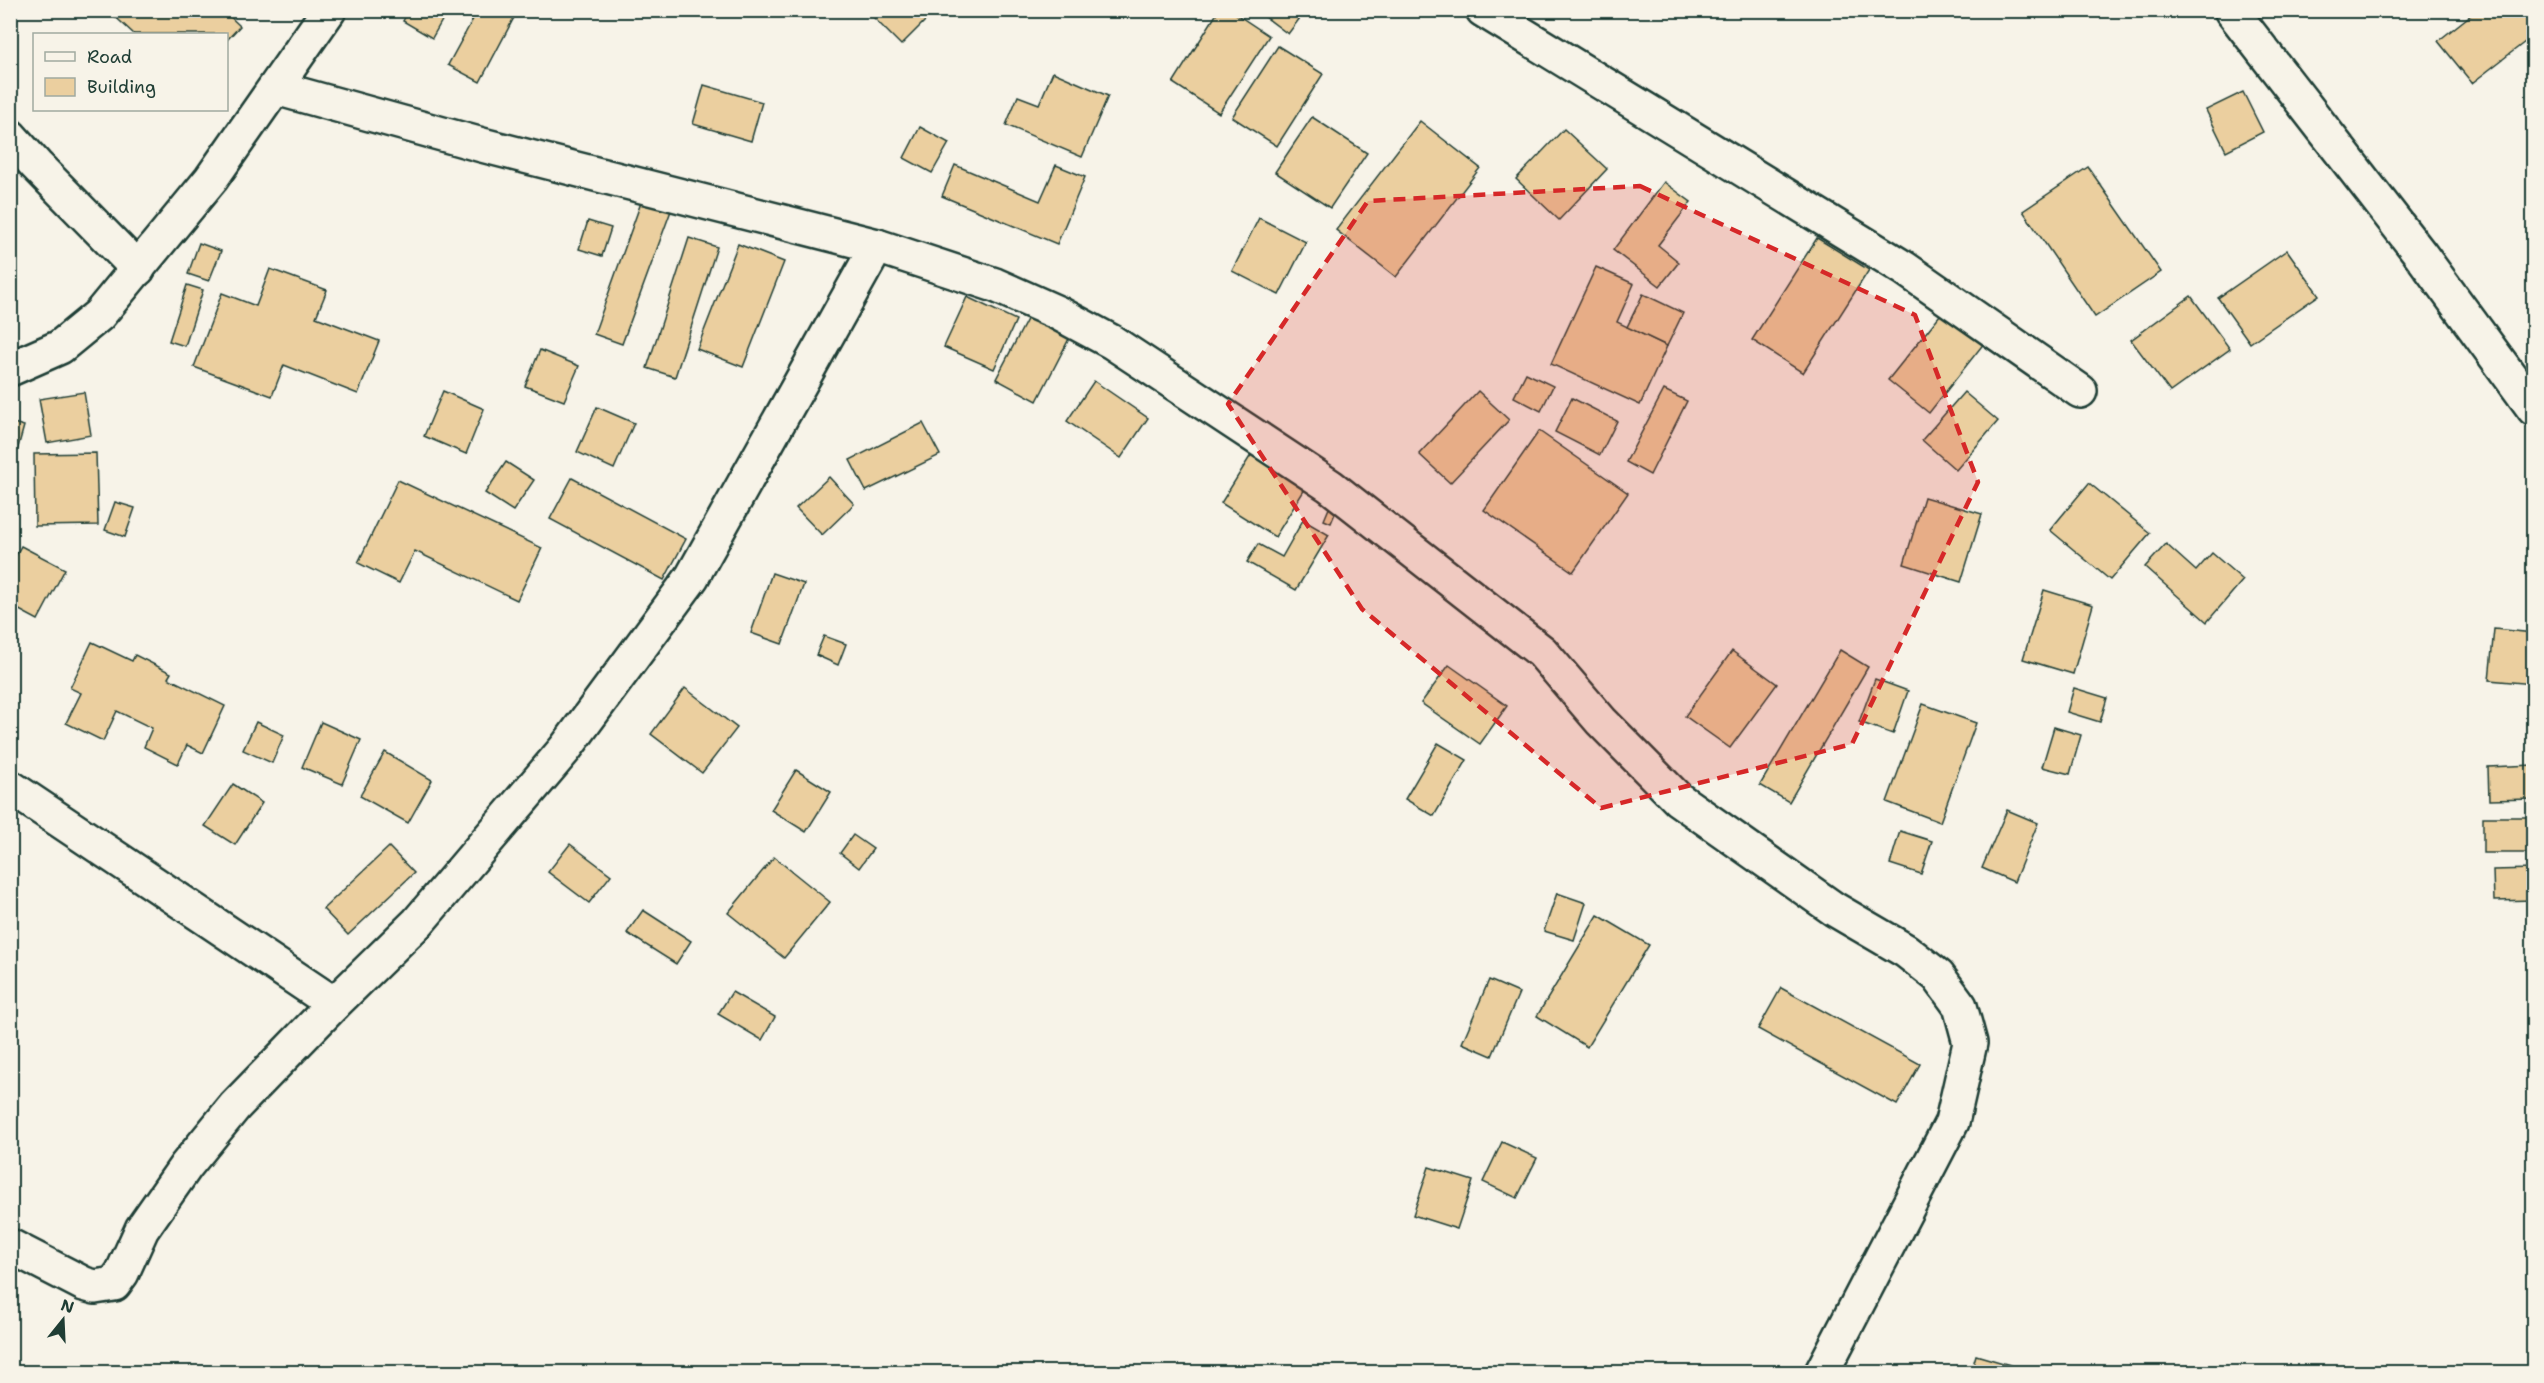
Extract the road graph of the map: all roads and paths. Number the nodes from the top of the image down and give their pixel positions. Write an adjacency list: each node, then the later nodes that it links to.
1 (329, 10): 4 (street)
2 (1483, 10): 9 (street)
3 (2231, 10): 10 (street)
4 (276, 88): 6 (street); 7 (street)
5 (10, 136): 7 (street)
6 (878, 246): 12 (street); 14 (street)
7 (138, 269): 8 (street)
8 (10, 369)
9 (2080, 390)
10 (2534, 409)
11 (10, 787): 12 (street)
12 (334, 1004): 13 (street)
13 (10, 1246)
14 (1822, 1372)

